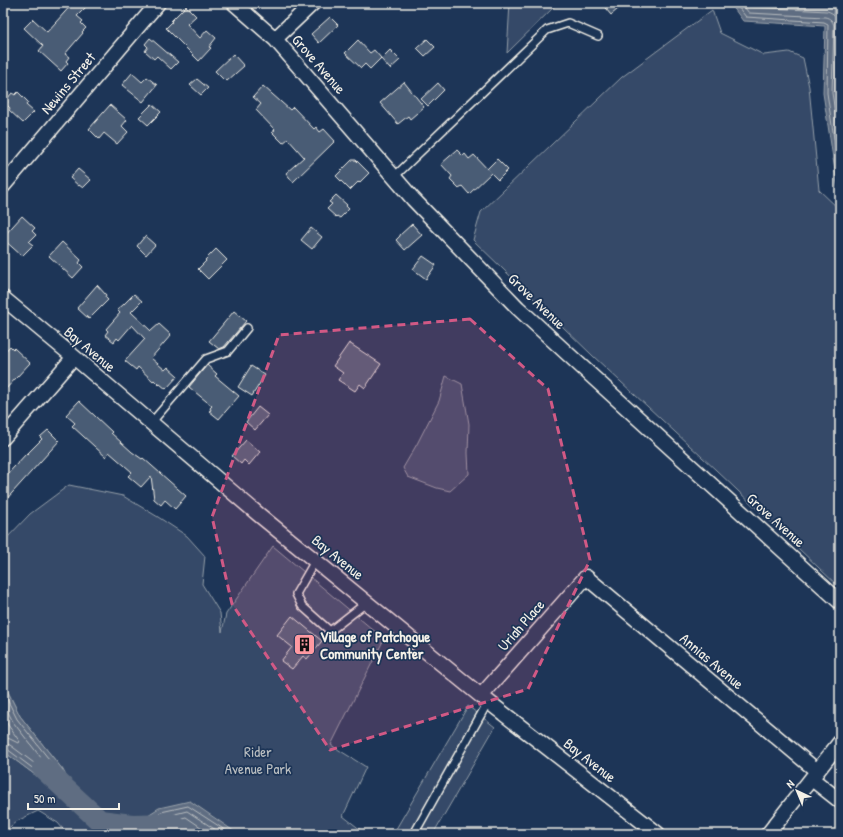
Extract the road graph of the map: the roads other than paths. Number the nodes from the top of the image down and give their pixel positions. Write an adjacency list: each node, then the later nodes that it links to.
1 (158, 3): 7 (street, Newins Street)
2 (234, 3): 5 (street, Grove Avenue)
3 (313, 3): 5 (street)
4 (598, 36): 6 (lane)
5 (275, 40): 6 (street, Grove Avenue)
6 (394, 177): 16 (street, Grove Avenue)
7 (3, 186)
8 (3, 298): 10 (street, Bay Avenue)
9 (247, 328): 11 (lane)
10 (74, 357): 11 (street, Bay Avenue); 12 (street)
11 (151, 423): 13 (street, Bay Avenue)
12 (3, 438)
13 (315, 561): 15 (street, Bay Avenue); 15 (lane)
14 (586, 577): 17 (street, Uriah Place); 19 (street, Annias Avenue)
15 (366, 602): 17 (street, Bay Avenue)
16 (840, 602)
17 (485, 699): 21 (lane); 22 (street, Bay Avenue)
18 (840, 742): 19 (street)
19 (814, 775): 20 (street, Annias Avenue); 23 (street)
20 (840, 801)
21 (414, 834)
22 (658, 834)
23 (768, 834)

